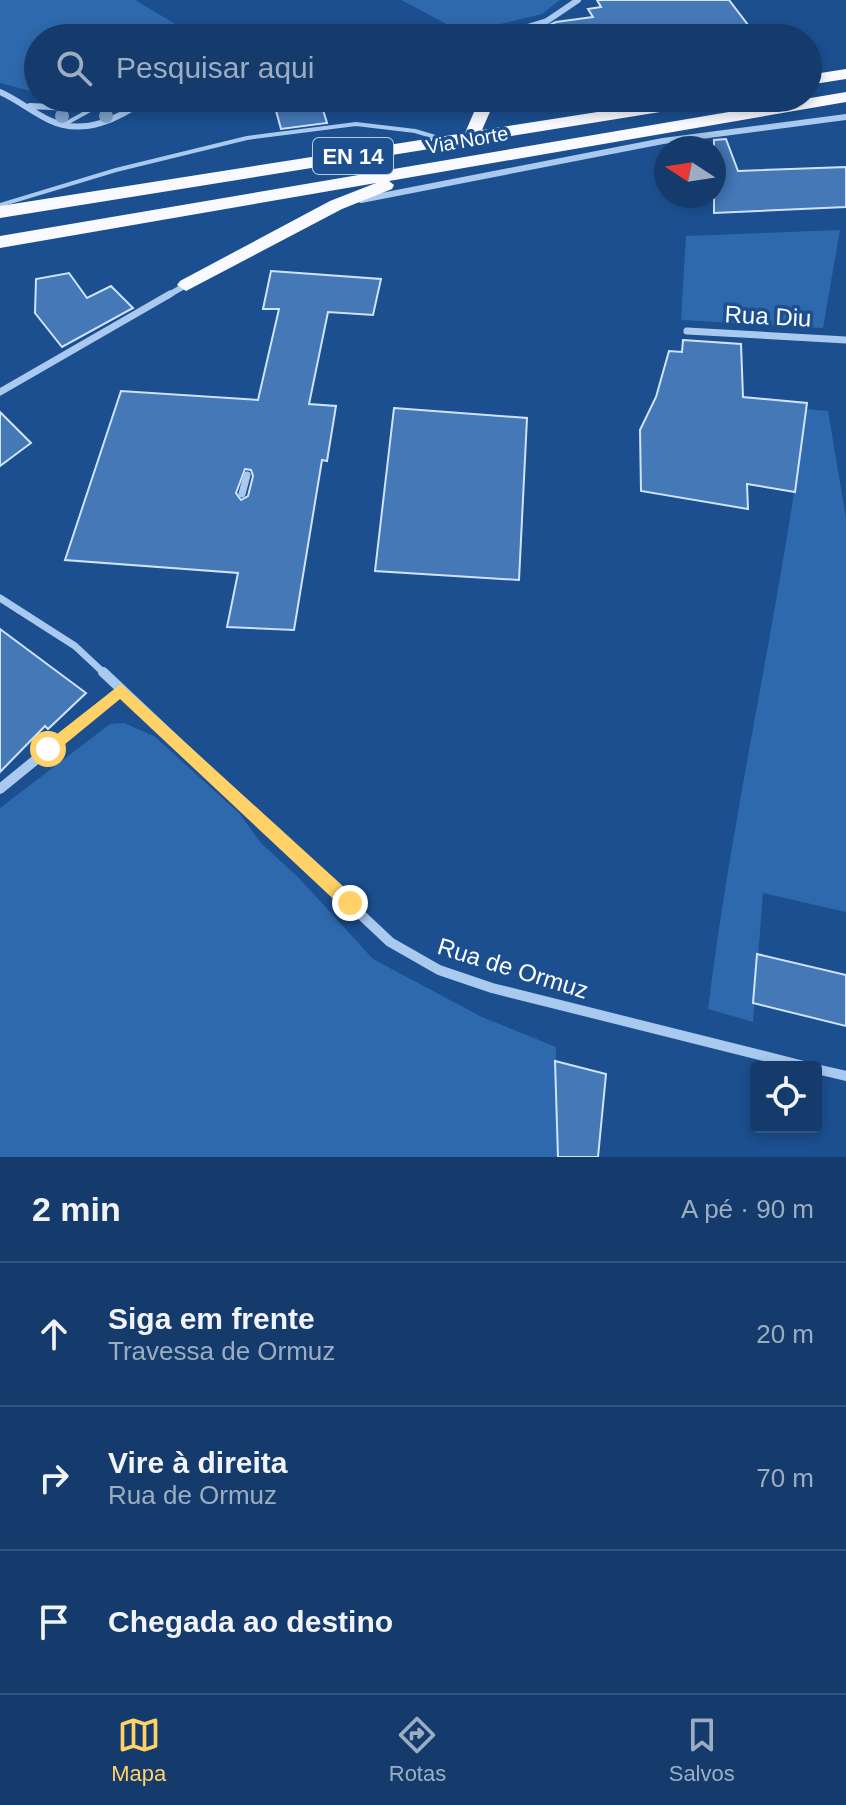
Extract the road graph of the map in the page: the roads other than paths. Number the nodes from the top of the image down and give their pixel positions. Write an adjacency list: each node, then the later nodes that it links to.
1 (578, 0): 2 (street)
2 (537, 24)
3 (846, 74): 4 (highway)
4 (822, 78)
5 (1, 93): 8 (street)
6 (842, 98): 7 (highway, Via Norte / EN 14)
7 (822, 101)
8 (24, 103)
9 (38, 112): 16 (street)
10 (87, 112): 16 (lane)
11 (127, 112): 16 (street)
12 (482, 112): 17 (highway)
13 (629, 112): 17 (highway, Via Norte / EN 14)
14 (760, 112): 19 (highway, Via Norte / EN 14)
15 (846, 117): 21 (street)
16 (65, 124)
17 (471, 137): 18 (highway, Via Norte / EN 14)
18 (447, 140): 20 (lane); 22 (highway, Via Norte / EN 14)
19 (519, 153): 21 (highway); 23 (highway, Via Norte / EN 14)
20 (0, 205)
21 (336, 205): 24 (highway)
22 (0, 212)
23 (0, 242)
24 (186, 285): 27 (street)
25 (687, 331): 26 (street, Rua Diu)
26 (846, 340)
27 (0, 392)
28 (247, 475): 29 (street)
29 (242, 494)
30 (0, 598): 31 (street, Rua de Ormuz)
31 (121, 690): 32 (street); 33 (street, Rua de Ormuz)
32 (0, 789)
33 (784, 1061)
34 (822, 1070): 35 (street)
35 (846, 1076)

